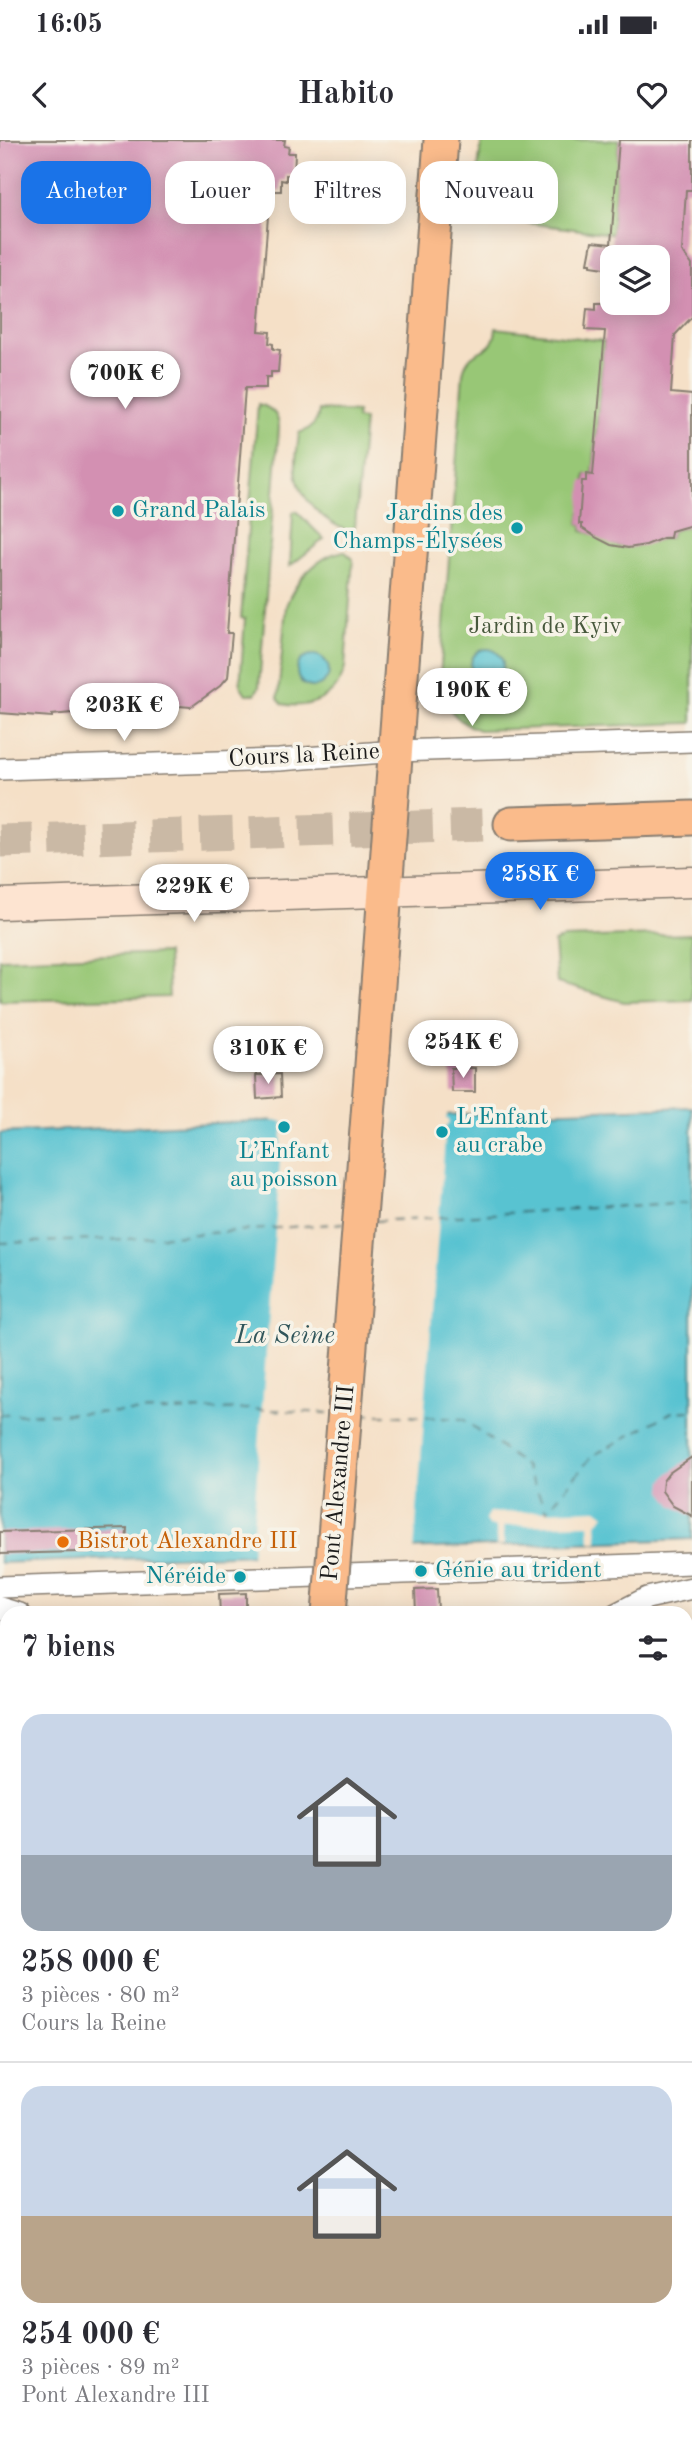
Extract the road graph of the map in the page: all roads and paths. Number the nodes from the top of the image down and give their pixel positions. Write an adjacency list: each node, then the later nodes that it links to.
1 (441, 140): 3 (main road, Pont Alexandre III)
2 (692, 740): 3 (street, Cours la Reine)
3 (397, 751): 4 (street, Cours la Reine); 8 (main road, Pont Alexandre III)
4 (0, 769)
5 (692, 818): 6 (main road)
6 (511, 824)
7 (692, 882): 8 (street)
8 (386, 893): 9 (street); 13 (main road, Pont Alexandre III, bridge)
9 (0, 904)
10 (692, 1563): 11 (street)
11 (0, 1587)
12 (692, 1588): 14 (street)
13 (330, 1606)
14 (632, 1606)

